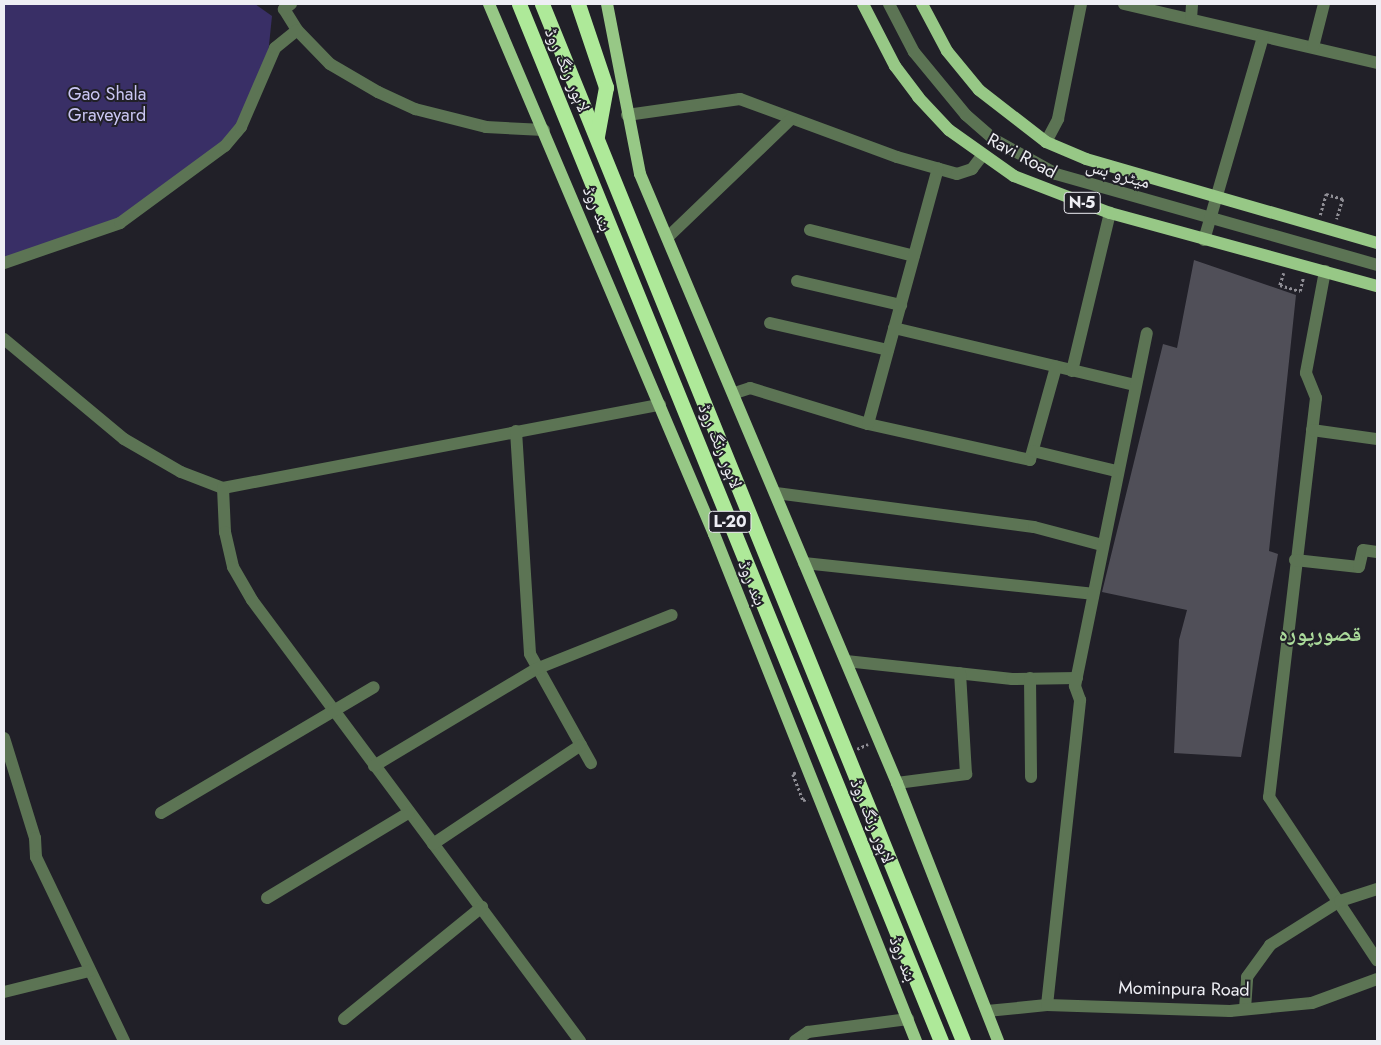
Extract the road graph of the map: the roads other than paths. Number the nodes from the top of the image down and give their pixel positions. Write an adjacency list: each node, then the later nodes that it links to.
1 (291, 4): 16 (street)
2 (489, 4): 23 (main road, بند روڈ)
3 (508, 4): 19 (highway)
4 (519, 4): 19 (highway, لاہور رنگ روڈ / L-20)
5 (542, 4): 24 (highway, لاہور رنگ روڈ / L-20)
6 (578, 4): 24 (highway)
7 (607, 4): 21 (main road)
8 (863, 4): 26 (main road, Ravi Road / N-5)
9 (889, 4): 30 (street, میٹرو بس)
10 (922, 4): 25 (main road, Ravi Road / N-5)
11 (1082, 4): 25 (street)
12 (1124, 4): 15 (street)
13 (1192, 4): 15 (street)
14 (1324, 4): 18 (street)
15 (1191, 20): 17 (street)
16 (297, 30): 23 (street); 36 (street)
17 (1263, 37): 18 (street); 28 (street)
18 (1313, 47): 20 (street)
19 (539, 53): 99 (highway, لاہور رنگ روڈ / L-20)
20 (1377, 63)
21 (627, 115): 22 (street); 32 (main road)
22 (791, 119): 27 (street); 32 (street)
23 (544, 130): 51 (main road, بند روڈ)
24 (597, 136): 100 (highway, لاہور رنگ روڈ / L-20)
25 (1046, 142): 28 (main road, Ravi Road / N-5)
26 (981, 156): 27 (street); 29 (main road, Ravi Road / N-5)
27 (938, 168): 35 (street)
28 (1218, 198): 30 (street); 34 (main road, Ravi Road / N-5)
29 (1110, 213): 33 (main road, Ravi Road / N-5); 48 (street)
30 (1211, 218): 33 (street); 37 (street, میٹرو بس)
31 (810, 230): 35 (street)
32 (669, 236): 50 (main road)
33 (1204, 240): 38 (main road, Ravi Road / N-5)
34 (1377, 243)
35 (914, 256): 41 (street)
36 (4, 263)
37 (1377, 265)
38 (1325, 271): 40 (main road, Ravi Road / N-5); 54 (street)
39 (797, 281): 41 (street)
40 (1377, 286)
41 (901, 305): 43 (street)
42 (770, 322): 46 (street)
43 (894, 328): 46 (street); 47 (street)
44 (1147, 333): 49 (street)
45 (4, 339): 58 (street)
46 (888, 350): 52 (street)
47 (1056, 367): 48 (street); 56 (street)
48 (1072, 371): 49 (street)
49 (1134, 386): 57 (street)
50 (735, 393): 52 (street); 59 (main road)
51 (660, 405): 53 (street); 94 (main road, بند روڈ)
52 (868, 424): 56 (street)
53 (516, 430): 58 (street); 67 (street)
54 (1312, 430): 55 (street); 62 (street)
55 (1377, 439)
56 (1033, 451): 57 (street)
57 (1116, 471): 60 (street)
58 (223, 488): 72 (street)
59 (776, 493): 60 (street); 63 (main road)
60 (1102, 545): 64 (street)
61 (1377, 552): 62 (street)
62 (1295, 560): 84 (street)
63 (804, 562): 64 (street); 66 (main road)
64 (1092, 594): 70 (street)
65 (672, 615): 67 (street)
66 (846, 660): 68 (street); 78 (main road)
67 (536, 669): 74 (street); 76 (street)
68 (960, 673): 69 (street); 78 (street)
69 (1030, 678): 70 (street); 77 (street)
70 (1077, 678): 90 (street)
71 (374, 687): 72 (street)
72 (334, 712): 76 (street); 79 (street)
73 (4, 738): 87 (street)
74 (581, 745): 75 (street); 81 (street)
75 (591, 763)
76 (374, 766): 80 (street)
77 (1031, 777)
78 (897, 783): 92 (main road)
79 (161, 813)
80 (408, 813): 81 (street); 83 (street)
81 (432, 844): 85 (street)
82 (1377, 890): 84 (street)
83 (267, 898)
84 (1340, 901): 86 (street); 91 (street)
85 (482, 907): 93 (street); 96 (street)
86 (1377, 960)
87 (90, 971): 89 (street); 95 (street)
88 (1377, 979): 91 (street, Mominpura Road)
89 (4, 992)
90 (1047, 1005): 91 (street, Mominpura Road); 92 (street, Mominpura Road)
91 (1245, 1009)
92 (987, 1011): 101 (main road)
93 (344, 1019)
94 (908, 1019): 97 (street); 98 (main road, بند روڈ)
95 (124, 1041)
96 (580, 1041)
97 (795, 1041)
98 (916, 1041)
99 (941, 1041)
100 (963, 1041)
101 (998, 1041)

